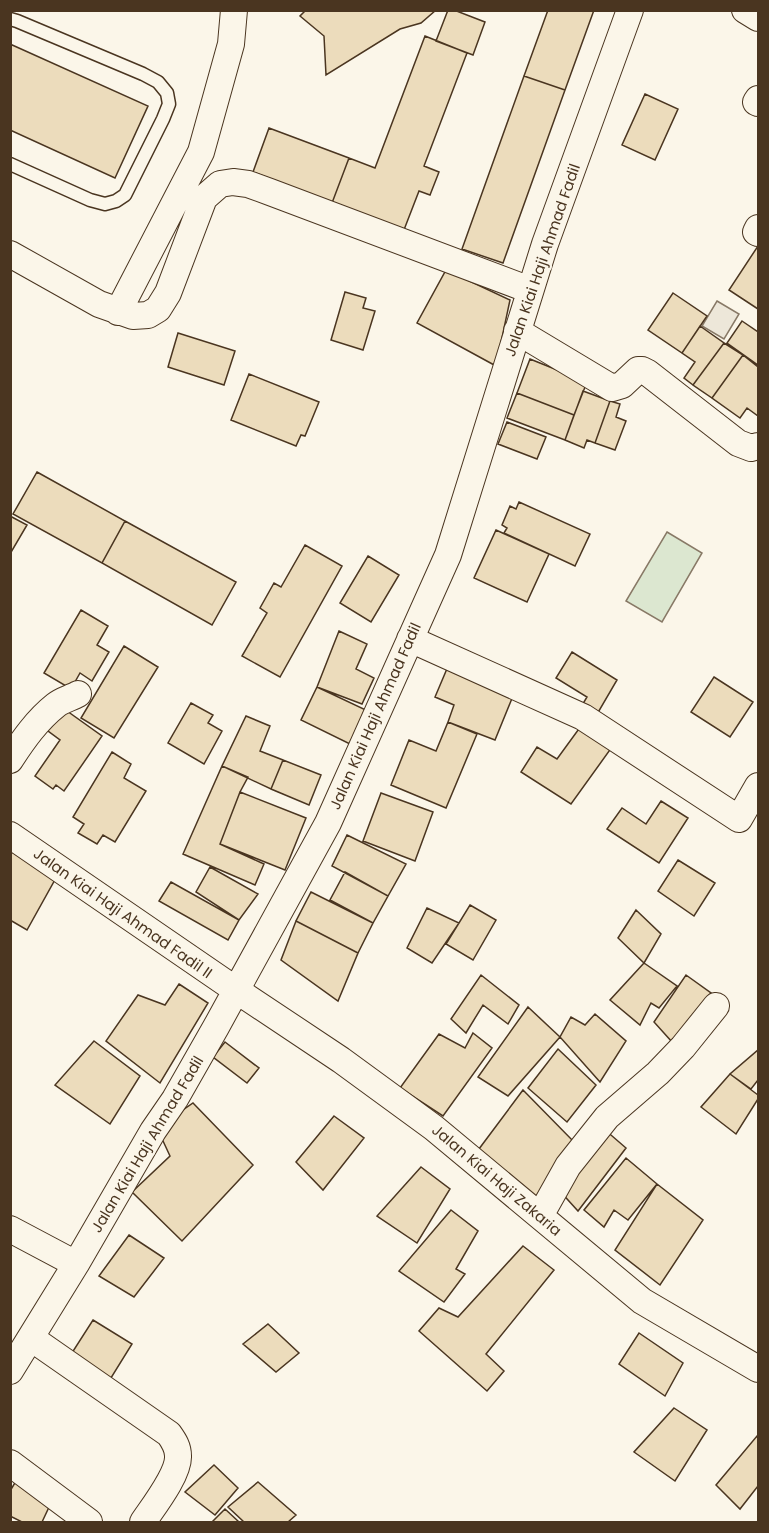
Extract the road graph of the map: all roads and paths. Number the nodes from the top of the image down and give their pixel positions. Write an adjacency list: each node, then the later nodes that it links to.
1 (234, 10): 13 (street)
2 (630, 10): 12 (street, Jalan Kiai Haji Ahmad Fadil)
3 (745, 10): 4 (street)
4 (759, 18)
5 (10, 19): 8 (lane)
6 (759, 99): 7 (street)
7 (759, 104)
8 (10, 164)
9 (759, 228): 10 (street)
10 (759, 233)
11 (10, 254): 13 (street)
12 (530, 290): 13 (street); 14 (street, Jalan Kiai Haji Ahmad Fadil)
13 (118, 312)
14 (517, 331): 15 (street); 16 (street, Jalan Kiai Haji Ahmad Fadil)
15 (759, 446)
16 (410, 639): 19 (street); 21 (street, Jalan Kiai Haji Ahmad Fadil)
17 (78, 694): 18 (street)
18 (10, 760)
19 (759, 786)
20 (10, 835): 21 (street, Jalan Kiai Haji Ahmad Fadil II)
21 (236, 990): 23 (street, Jalan Kiai Haji Zakaria); 25 (street, Jalan Kiai Haji Ahmad Fadil)
22 (716, 1006): 23 (street)
23 (540, 1216): 27 (street, Jalan Kiai Haji Zakaria)
24 (10, 1229): 25 (street)
25 (76, 1264): 26 (street, Jalan Kiai Haji Ahmad Fadil)
26 (31, 1338): 28 (street, Jalan Kiai Haji Ahmad Fadil); 31 (street)
27 (759, 1369)
28 (10, 1371)
29 (10, 1463): 30 (street)
30 (89, 1522)
31 (143, 1522)

